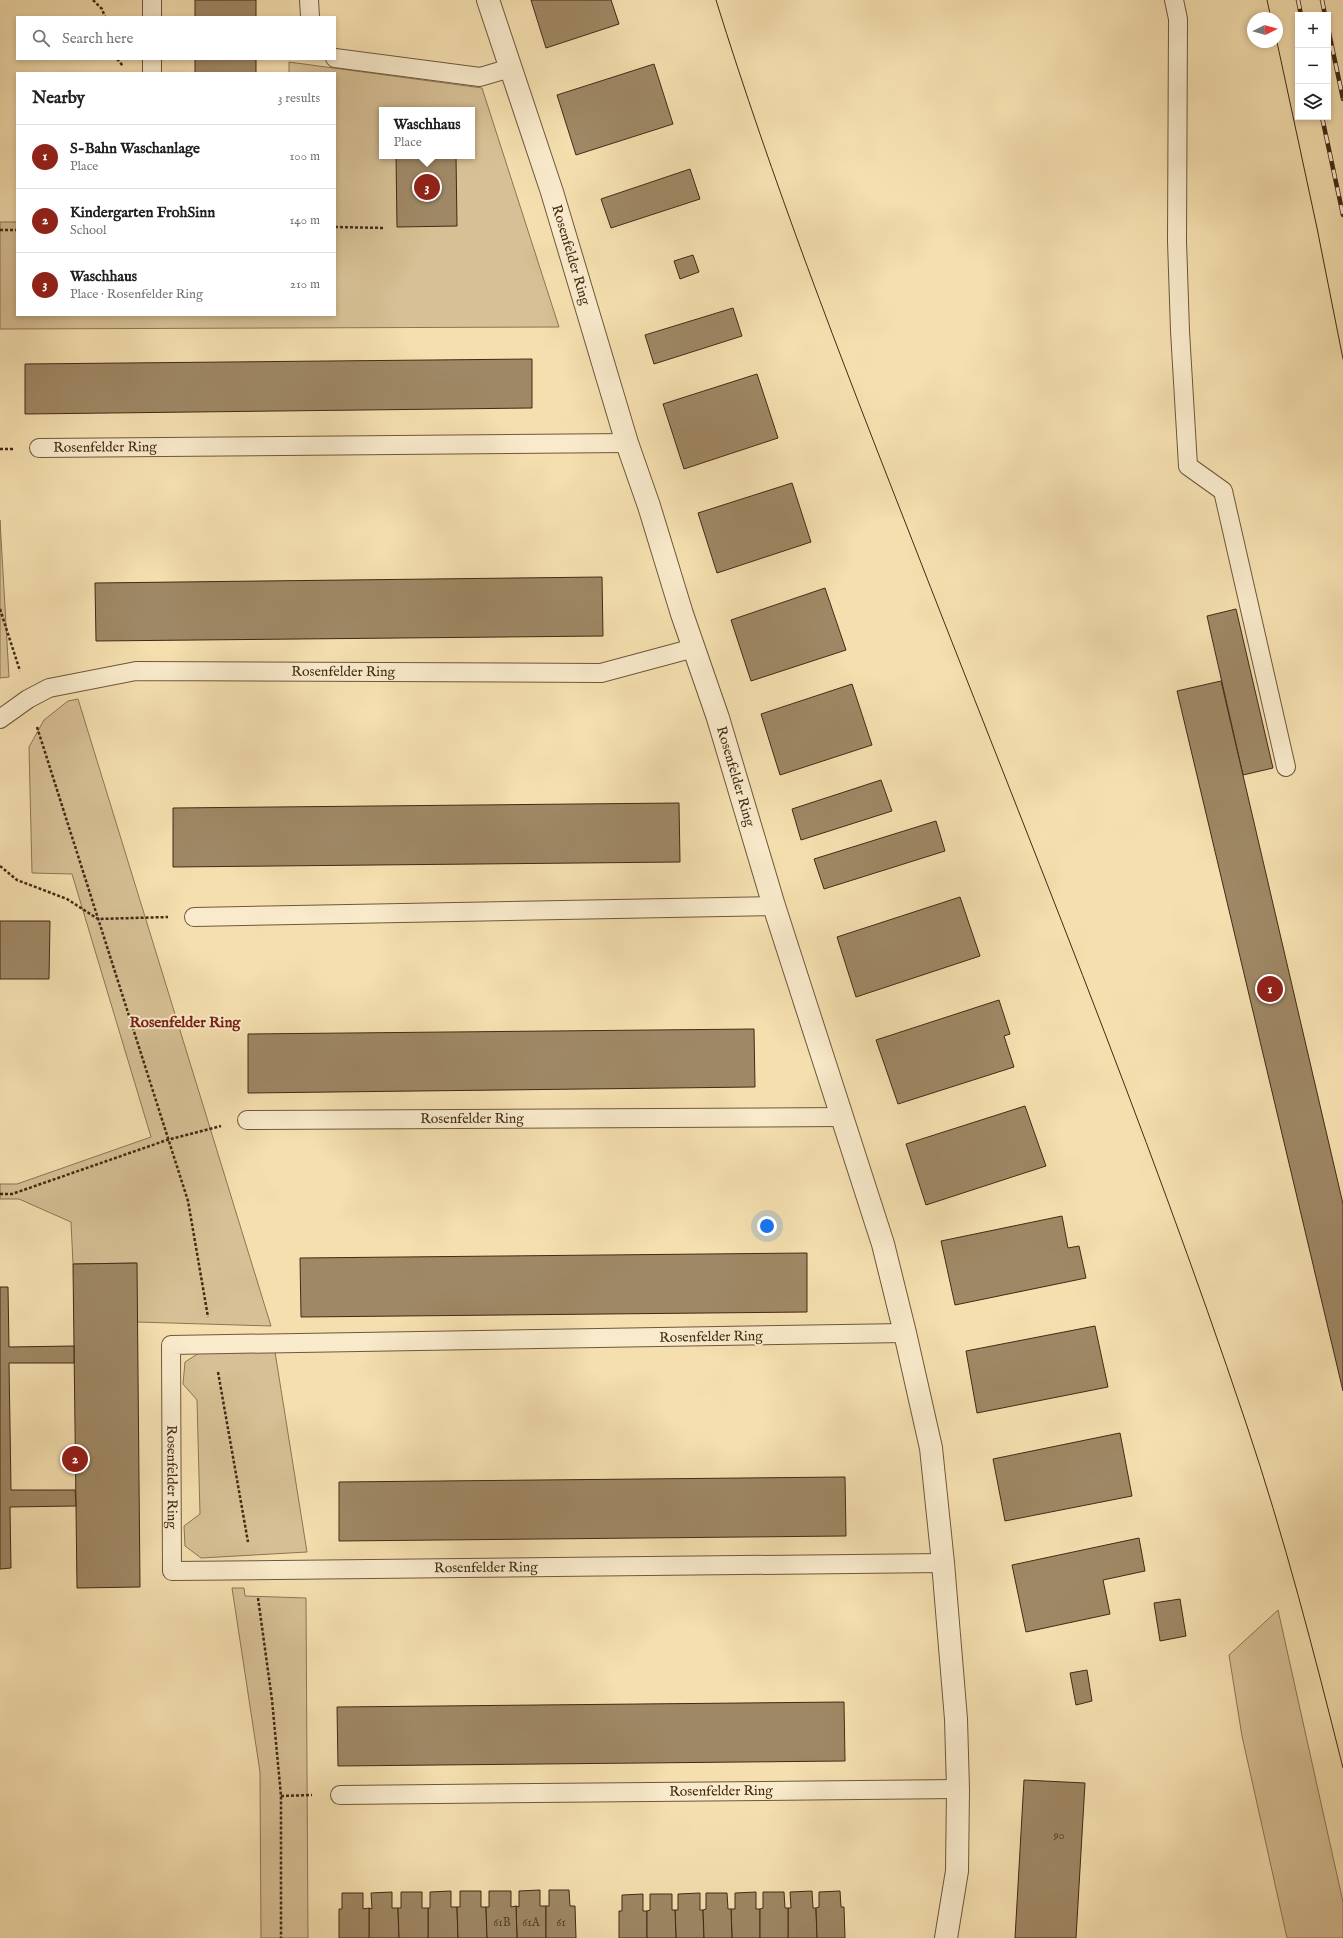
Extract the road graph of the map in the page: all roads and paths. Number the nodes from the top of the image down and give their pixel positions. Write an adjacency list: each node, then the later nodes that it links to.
1 (93, 0): 6 (path)
2 (152, 0): 7 (lane)
3 (309, 0): 8 (lane)
4 (488, 0): 11 (street, Rosenfelder Ring)
5 (1174, 0): 23 (lane)
6 (105, 16)
7 (152, 16)
8 (310, 16)
9 (336, 58): 11 (lane)
10 (152, 60): 12 (lane)
11 (510, 68): 17 (street, Rosenfelder Ring)
12 (152, 72)
13 (336, 227): 14 (path)
14 (385, 228)
15 (0, 230): 16 (path)
16 (16, 230)
17 (627, 443): 18 (lane, Rosenfelder Ring); 20 (street, Rosenfelder Ring)
18 (39, 448)
19 (0, 609): 21 (path)
20 (694, 648): 21 (lane, Rosenfelder Ring); 25 (street, Rosenfelder Ring)
21 (28, 698): 22 (lane, Rosenfelder Ring); 27 (path)
22 (0, 719)
23 (1286, 767)
24 (0, 866): 27 (path)
25 (774, 906): 26 (lane); 28 (street, Rosenfelder Ring)
26 (194, 917): 27 (path)
27 (98, 919): 30 (path)
28 (842, 1116): 29 (lane, Rosenfelder Ring); 32 (street, Rosenfelder Ring)
29 (247, 1120): 30 (path)
30 (167, 1140): 31 (path); 33 (path)
31 (0, 1194)
32 (905, 1333): 33 (lane, Rosenfelder Ring); 34 (street, Rosenfelder Ring)
33 (213, 1343): 35 (path); 35 (lane, Rosenfelder Ring)
34 (943, 1563): 35 (lane, Rosenfelder Ring); 36 (street, Rosenfelder Ring)
35 (253, 1569): 38 (path)
36 (958, 1789): 37 (lane, Rosenfelder Ring); 40 (street, Rosenfelder Ring)
37 (340, 1795): 38 (path)
38 (281, 1796): 39 (path)
39 (281, 1938)
40 (946, 1938)

